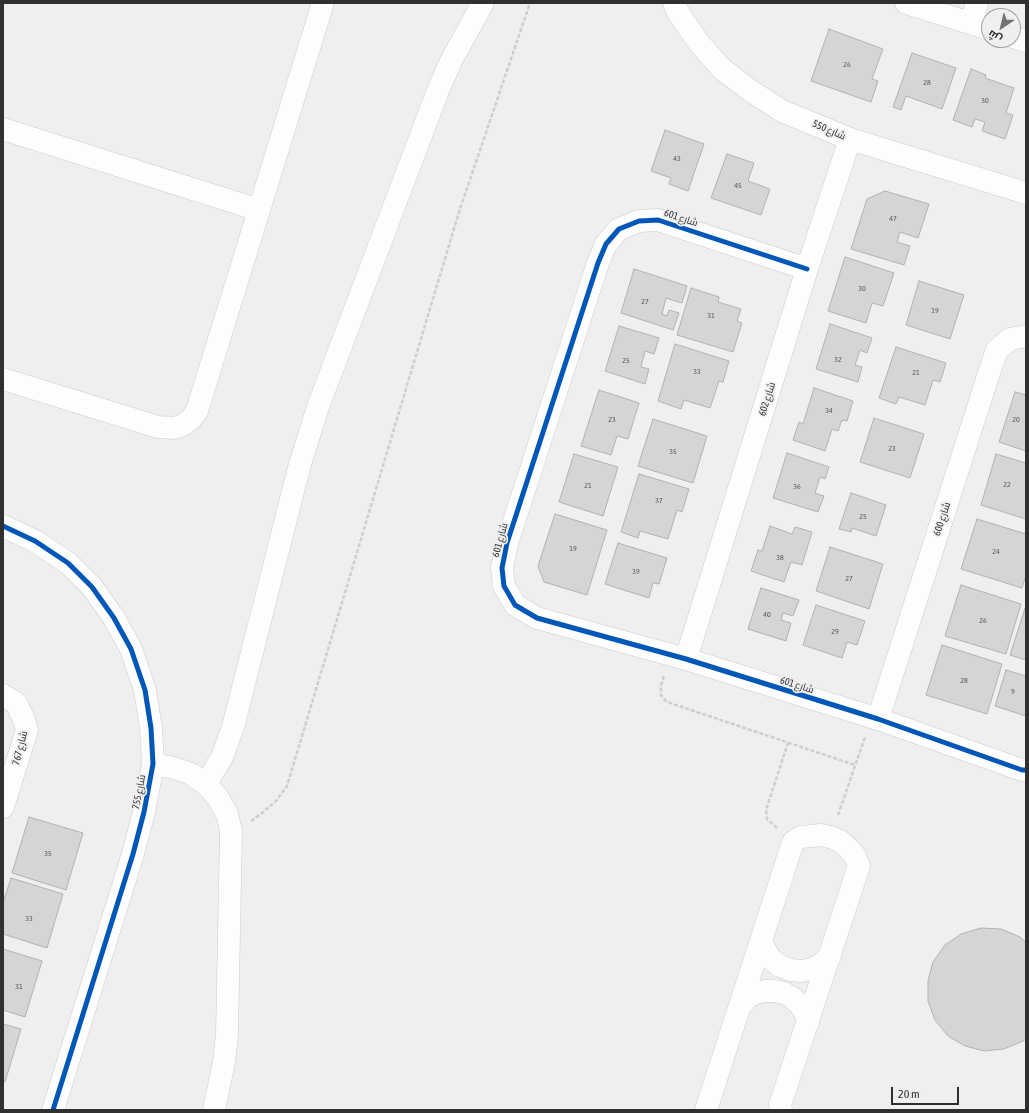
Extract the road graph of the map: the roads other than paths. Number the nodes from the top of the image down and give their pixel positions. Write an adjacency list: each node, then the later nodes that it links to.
1 (323, 3): 9 (street)
2 (483, 3): 19 (street)
3 (674, 3): 7 (street, شارع 550)
4 (906, 3): 5 (street)
5 (979, 18)
6 (3, 129): 9 (street)
7 (850, 139): 8 (street, شارع 550); 10 (street, شارع 602)
8 (1026, 193)
9 (259, 210): 12 (street)
10 (807, 269): 14 (street, شارع 602); 14 (street, شارع 601)
11 (1026, 336): 16 (street, شارع 600)
12 (3, 379)
13 (3, 526): 17 (street, شارع 755)
14 (679, 657): 16 (street, شارع 601)
15 (3, 695): 20 (street, شارع 767)
16 (875, 718): 18 (street, شارع 601)
17 (153, 764): 19 (street); 25 (street, شارع 755)
18 (1026, 770)
19 (206, 784): 26 (street)
20 (3, 807)
21 (761, 940): 22 (street); 22 (street); 23 (street)
22 (830, 956): 24 (street)
23 (740, 1006): 24 (street); 27 (street)
24 (808, 1023): 28 (street)
25 (53, 1110)
26 (214, 1110)
27 (706, 1110)
28 (781, 1110)

